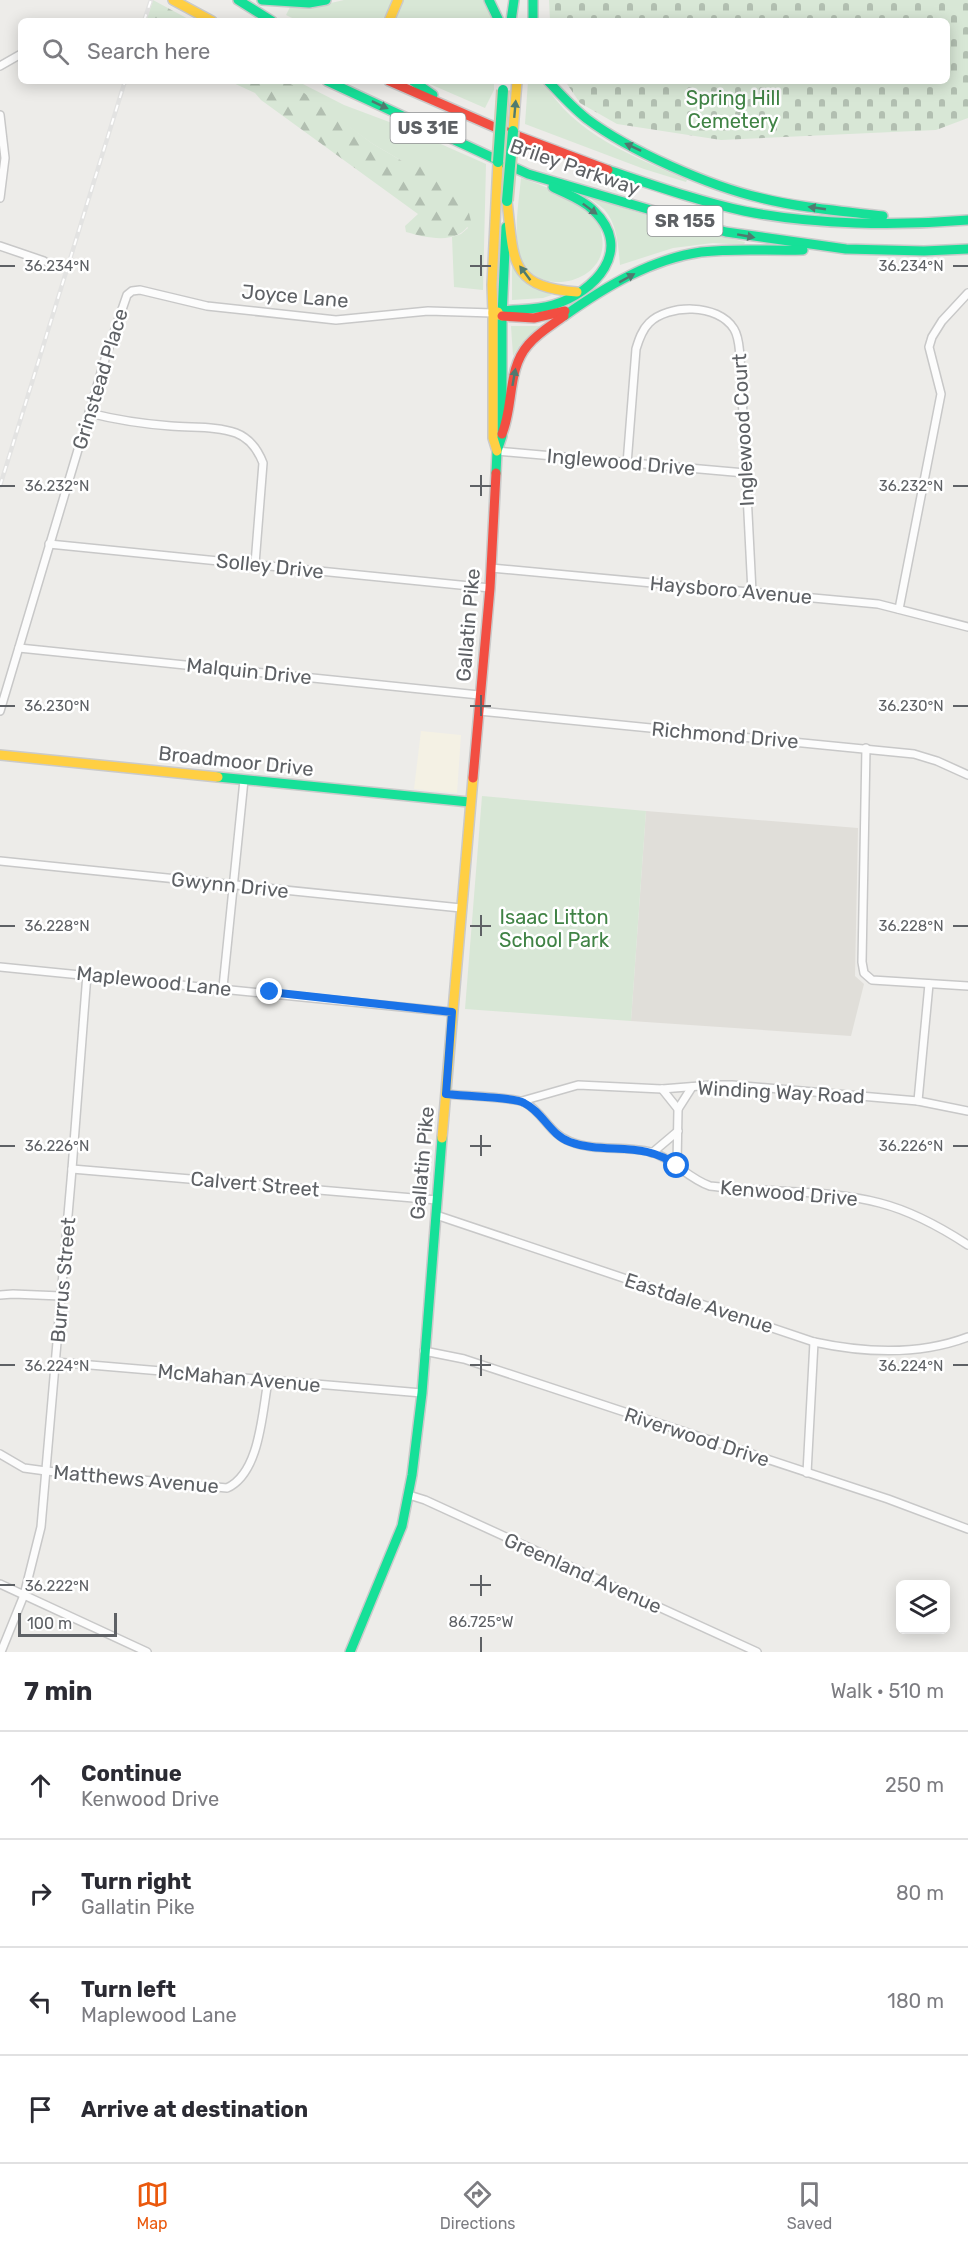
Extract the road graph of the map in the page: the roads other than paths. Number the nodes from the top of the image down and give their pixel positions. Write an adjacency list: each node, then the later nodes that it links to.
1 (173, 0): 9 (main road)
2 (238, 0): 10 (main road)
3 (262, 0): 4 (main road)
4 (326, 0)
5 (398, 0): 11 (main road)
6 (489, 0): 12 (main road)
7 (514, 0): 13 (main road)
8 (531, 0): 14 (main road); 15 (main road)
9 (206, 18)
10 (267, 18)
11 (389, 18)
12 (498, 18)
13 (511, 18)
14 (527, 18)
15 (533, 18)
16 (18, 56): 17 (street)
17 (0, 66)
18 (333, 84): 26 (main road, Briley Parkway / US 31E, one-way to 26)
19 (394, 84): 24 (main road, Briley Parkway / SR 155)
20 (417, 84): 24 (main road)
21 (517, 84): 28 (main road, Gallatin Pike, one-way to 21, bridge)
22 (551, 84): 30 (main road, one-way to 22)
23 (504, 86): 39 (main road, Gallatin Pike, bridge)
24 (447, 109): 30 (main road, Briley Parkway / SR 155)
25 (0, 115): 27 (street)
26 (528, 174): 32 (main road, Briley Parkway / SR 155, one-way to 32); 36 (main road, one-way to 36)
27 (0, 198)
28 (507, 201): 36 (main road, one-way to 28); 39 (main road, Gallatin Pike)
29 (968, 220): 30 (main road, Briley Parkway / SR 155)
30 (938, 223)
31 (0, 246): 34 (street)
32 (846, 249): 33 (main road, Briley Parkway / SR 155); 38 (main road, one-way to 32)
33 (968, 249)
34 (44, 261)
35 (132, 291): 39 (street, Joyce Lane); 40 (street, Grinstead Place)
36 (577, 292): 39 (main road)
37 (968, 292): 50 (street)
38 (577, 307): 39 (main road); 41 (main road, one-way to 38)
39 (499, 313): 41 (main road, Gallatin Pike); 42 (main road, Gallatin Pike)
40 (89, 413): 45 (street, Grinstead Place); 46 (street)
41 (502, 434): 42 (main road, Gallatin Pike)
42 (497, 451): 43 (street, Inglewood Drive); 47 (main road, Gallatin Pike)
43 (627, 464): 44 (street, Inglewood Drive); 44 (street, Inglewood Court)
44 (745, 473): 49 (street, Inglewood Court)
45 (50, 544): 46 (street, Solley Drive); 52 (street, Grinstead Place)
46 (255, 564): 48 (street, Solley Drive)
47 (491, 568): 48 (main road, Gallatin Pike); 49 (street, Haysboro Avenue)
48 (490, 588): 53 (main road, Gallatin Pike)
49 (752, 592): 50 (street, Haysboro Avenue)
50 (899, 609): 51 (street, Haysboro Avenue)
51 (968, 627)
52 (19, 648): 53 (street, Malquin Drive); 54 (street, Grinstead Place)
53 (479, 695): 55 (main road, Gallatin Pike)
54 (0, 711)
55 (478, 711): 56 (street, Richmond Drive); 60 (main road, Gallatin Pike)
56 (866, 748): 58 (street, Richmond Drive); 66 (street)
57 (0, 755): 59 (main road, Broadmoor Drive)
58 (968, 775)
59 (244, 780): 60 (main road, Broadmoor Drive); 62 (street)
60 (470, 802): 63 (main road, Gallatin Pike)
61 (0, 861): 62 (street, Gwynn Drive)
62 (234, 885): 63 (street, Gwynn Drive); 68 (street)
63 (461, 908): 69 (main road, Gallatin Pike)
64 (0, 967): 65 (street, Maplewood Lane)
65 (87, 974): 68 (street, Maplewood Lane); 80 (street, Burrus Street)
66 (929, 984): 67 (street); 74 (street)
67 (968, 986)
68 (223, 987): 69 (street, Maplewood Lane)
69 (452, 1012): 72 (main road, Gallatin Pike)
70 (692, 1087): 71 (street, Winding Way Road); 74 (street, Winding Way Road); 75 (street)
71 (662, 1089): 73 (street, Winding Way Road); 75 (street)
72 (446, 1094): 73 (street); 81 (main road, Gallatin Pike)
73 (522, 1101): 78 (street, Kenwood Drive)
74 (918, 1101): 76 (street, Winding Way Road)
75 (678, 1109): 77 (street)
76 (968, 1111)
77 (678, 1131): 78 (street); 79 (street)
78 (652, 1153): 79 (street, Kenwood Drive)
79 (677, 1166): 83 (street, Kenwood Drive)
80 (72, 1169): 81 (street, Calvert Street); 85 (street, Burrus Street)
81 (437, 1200): 82 (main road, Gallatin Pike)
82 (436, 1215): 87 (street, Eastdale Avenue); 88 (main road, Gallatin Pike)
83 (968, 1245)
84 (0, 1295): 85 (street)
85 (61, 1296): 89 (street, Burrus Street)
86 (968, 1336): 87 (street, Eastdale Avenue)
87 (814, 1342): 94 (street)
88 (424, 1351): 91 (main road, Gallatin Pike); 94 (street, Riverwood Drive)
89 (56, 1362): 90 (street, McMahan Avenue); 93 (street, Burrus Street)
90 (268, 1380): 91 (street, McMahan Avenue); 93 (street, Matthews Avenue)
91 (422, 1393): 95 (main road, Gallatin Pike)
92 (0, 1454): 93 (street, Matthews Avenue)
93 (46, 1471): 98 (street, Burrus Street)
94 (807, 1473): 96 (street, Riverwood Drive)
95 (409, 1495): 101 (main road, Gallatin Pike); 102 (street, Greenland Avenue)
96 (968, 1528)
97 (0, 1584): 98 (street)
98 (24, 1595): 99 (street, Burrus Street); 100 (street)
99 (1, 1652)
100 (147, 1652)
101 (350, 1652)
102 (757, 1652)

